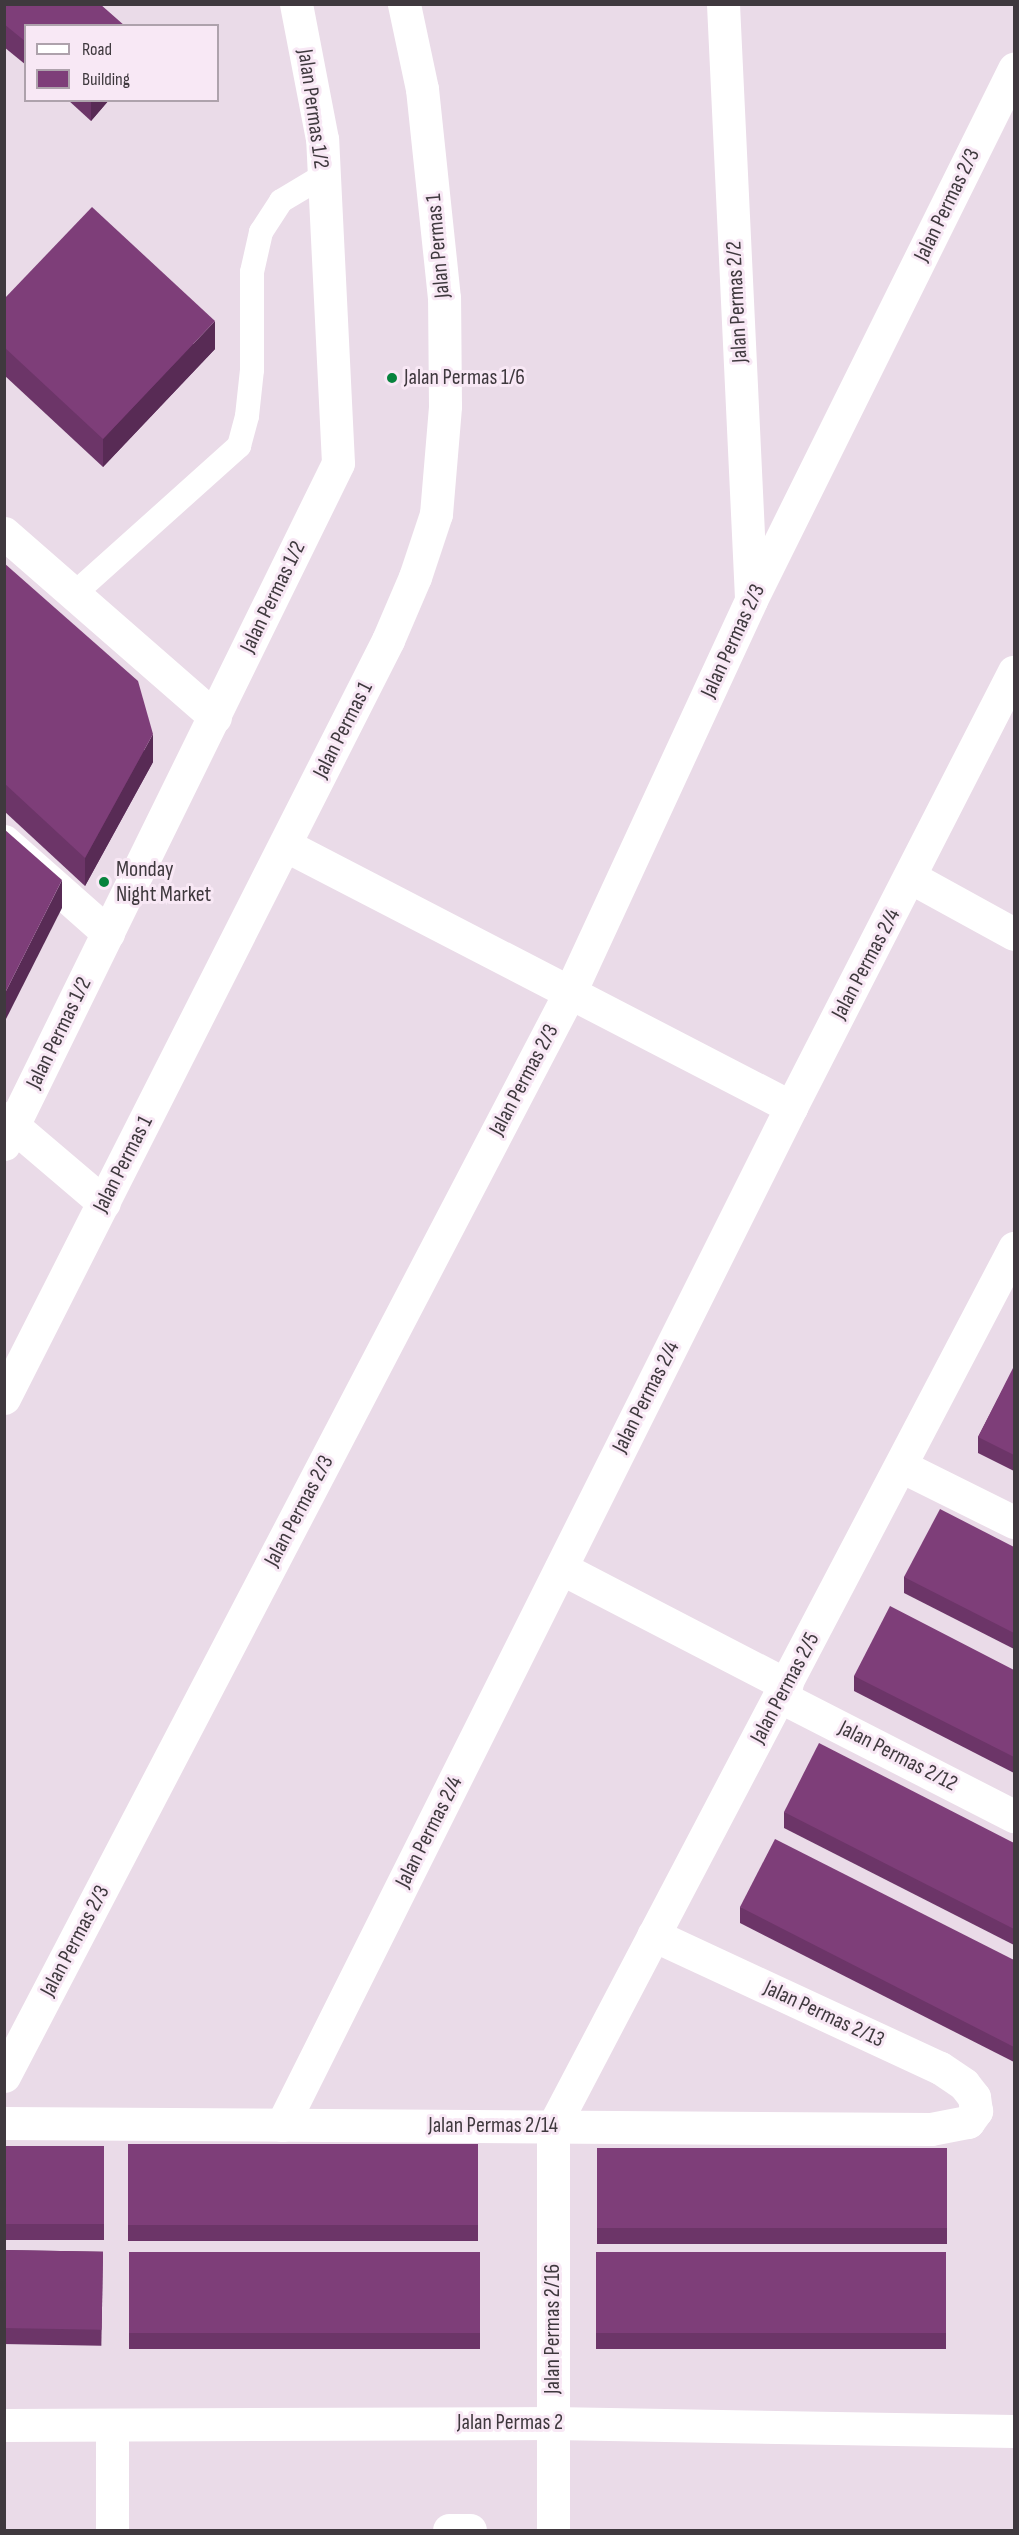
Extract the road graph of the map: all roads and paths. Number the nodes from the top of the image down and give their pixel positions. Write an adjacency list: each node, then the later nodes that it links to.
1 (296, 4): 5 (street, Jalan Permas 1/2)
2 (404, 4): 12 (street, Jalan Permas 1)
3 (723, 4): 8 (street, Jalan Permas 2/2)
4 (1014, 69): 8 (street, Jalan Permas 2/3)
5 (323, 176): 7 (lane); 10 (street, Jalan Permas 1/2)
6 (4, 533): 7 (street)
7 (74, 594): 10 (street)
8 (751, 600): 16 (street, Jalan Permas 2/3)
9 (1014, 672): 13 (street, Jalan Permas 2/4)
10 (215, 717): 14 (street, Jalan Permas 1/2)
11 (4, 841): 14 (street)
12 (285, 845): 16 (street); 19 (street, Jalan Permas 1)
13 (912, 878): 15 (street); 17 (street, Jalan Permas 2/4)
14 (108, 933): 18 (street, Jalan Permas 1/2)
15 (1014, 934)
16 (570, 992): 17 (street); 28 (street, Jalan Permas 2/3)
17 (791, 1107): 24 (street, Jalan Permas 2/4)
18 (7, 1129): 19 (street)
19 (104, 1203): 21 (street, Jalan Permas 1)
20 (1014, 1248): 22 (street, Jalan Permas 2/5)
21 (4, 1398)
22 (901, 1466): 23 (street); 25 (street, Jalan Permas 2/5)
23 (1014, 1522)
24 (561, 1568): 25 (street, Jalan Permas 2/12); 31 (street, Jalan Permas 2/4)
25 (784, 1691): 26 (street, Jalan Permas 2/12); 27 (street, Jalan Permas 2/5)
26 (1014, 1816)
27 (653, 1935): 29 (street, Jalan Permas 2/13); 32 (street, Jalan Permas 2/5)
28 (4, 2076)
29 (976, 2111): 32 (street, Jalan Permas 2/14)
30 (4, 2123): 31 (street, Jalan Permas 2/14)
31 (282, 2125): 32 (street, Jalan Permas 2/14)
32 (553, 2127): 33 (street, Jalan Permas 2/16)
33 (553, 2422): 35 (street, Jalan Permas 2); 36 (street, Jalan Permas 2); 40 (street, Jalan Permas 2/16)
34 (4, 2425): 35 (street, Jalan Permas 2)
35 (112, 2425): 37 (street)
36 (1014, 2431)
37 (112, 2530)
38 (449, 2530): 39 (street)
39 (470, 2530)
40 (553, 2530)

